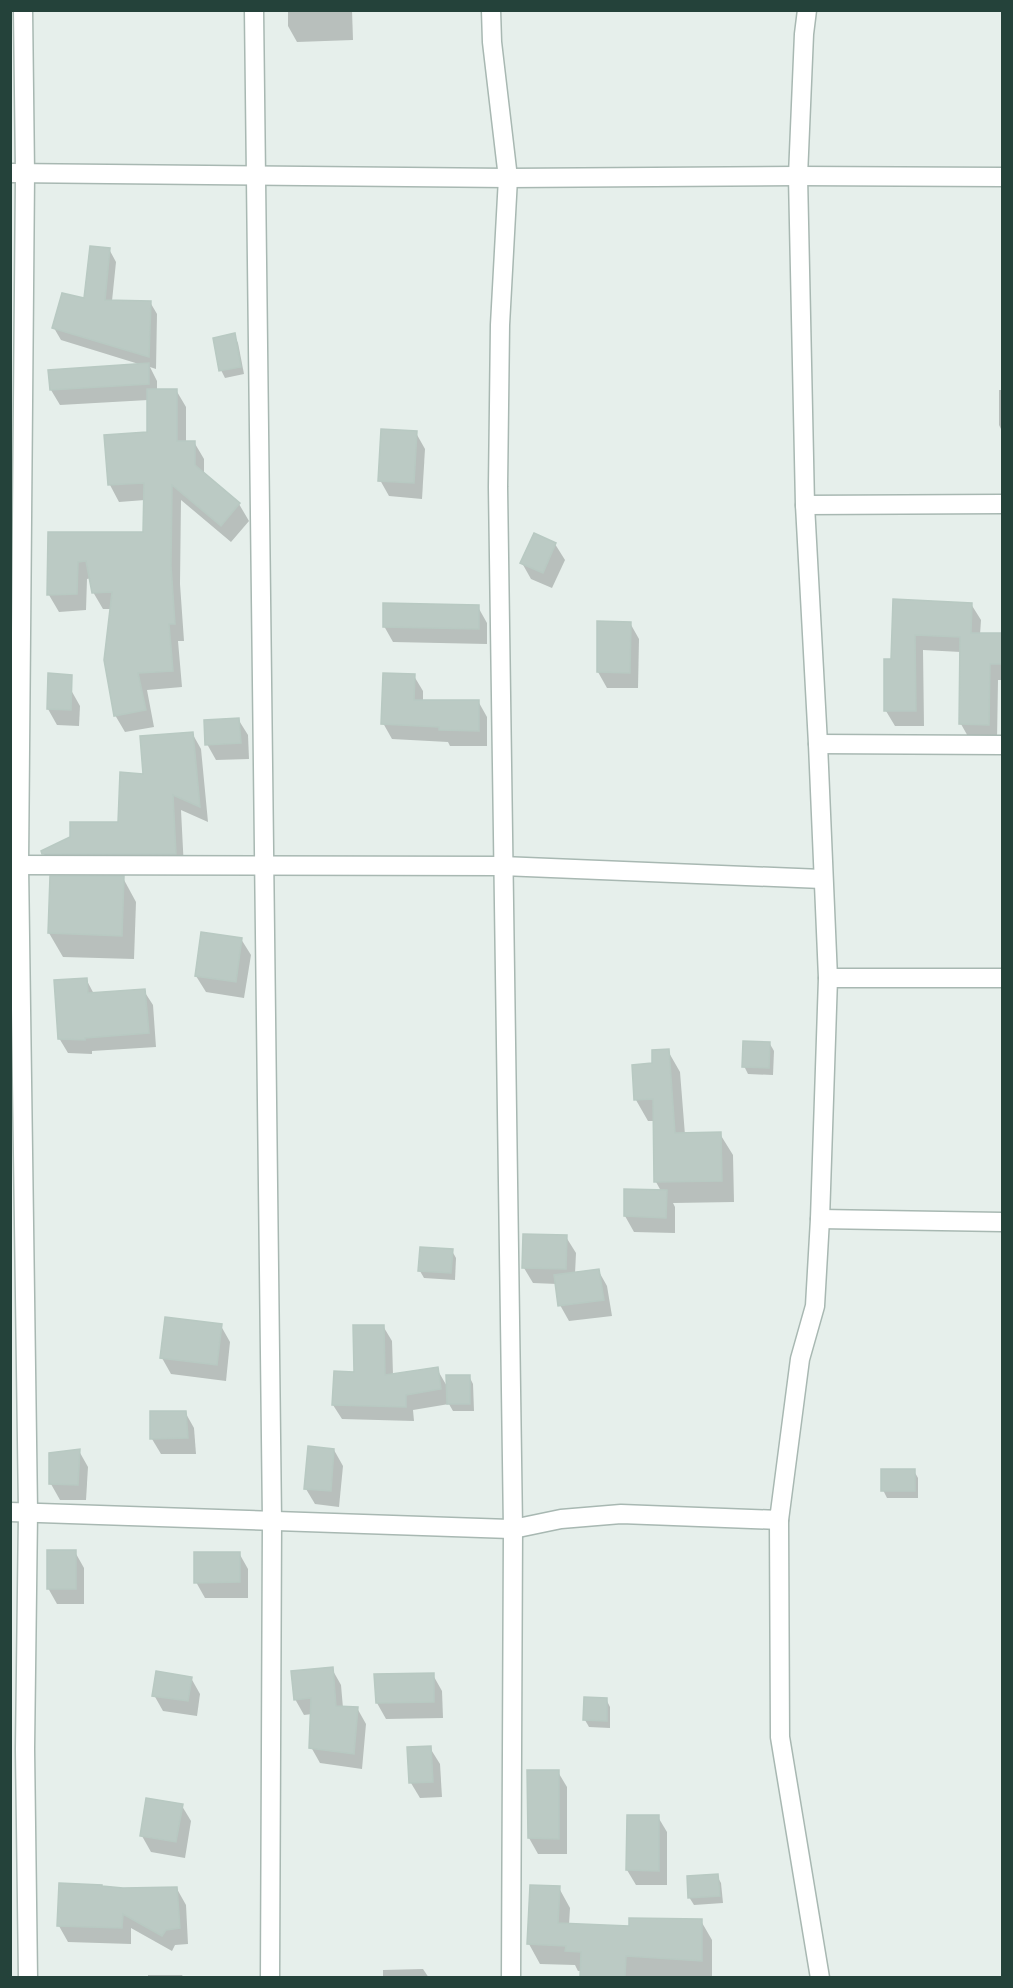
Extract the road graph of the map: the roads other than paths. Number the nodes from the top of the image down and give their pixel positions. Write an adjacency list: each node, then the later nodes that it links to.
1 (23, 10): 5 (street)
2 (254, 10): 6 (street)
3 (491, 10): 9 (street)
4 (807, 10): 7 (street)
5 (18, 173): 6 (street); 14 (street)
6 (256, 175): 9 (street); 15 (street)
7 (798, 176): 8 (street); 9 (street); 11 (street)
8 (1002, 177)
9 (508, 178): 16 (street)
10 (1002, 504): 11 (street)
11 (805, 505): 12 (street)
12 (818, 744): 13 (street); 17 (street)
13 (1002, 745)
14 (14, 865): 15 (street); 22 (street)
15 (265, 865): 16 (street); 24 (street)
16 (503, 866): 17 (street); 25 (street)
17 (822, 879): 18 (street)
18 (828, 978): 19 (street); 20 (street)
19 (1002, 978)
20 (820, 1219): 21 (street); 23 (street)
21 (1002, 1222)
22 (20, 1512): 24 (street); 26 (street)
23 (779, 1520): 25 (street); 29 (street)
24 (272, 1521): 25 (street); 27 (street)
25 (513, 1529): 28 (street)
26 (28, 1977)
27 (270, 1977)
28 (511, 1977)
29 (820, 1977)

